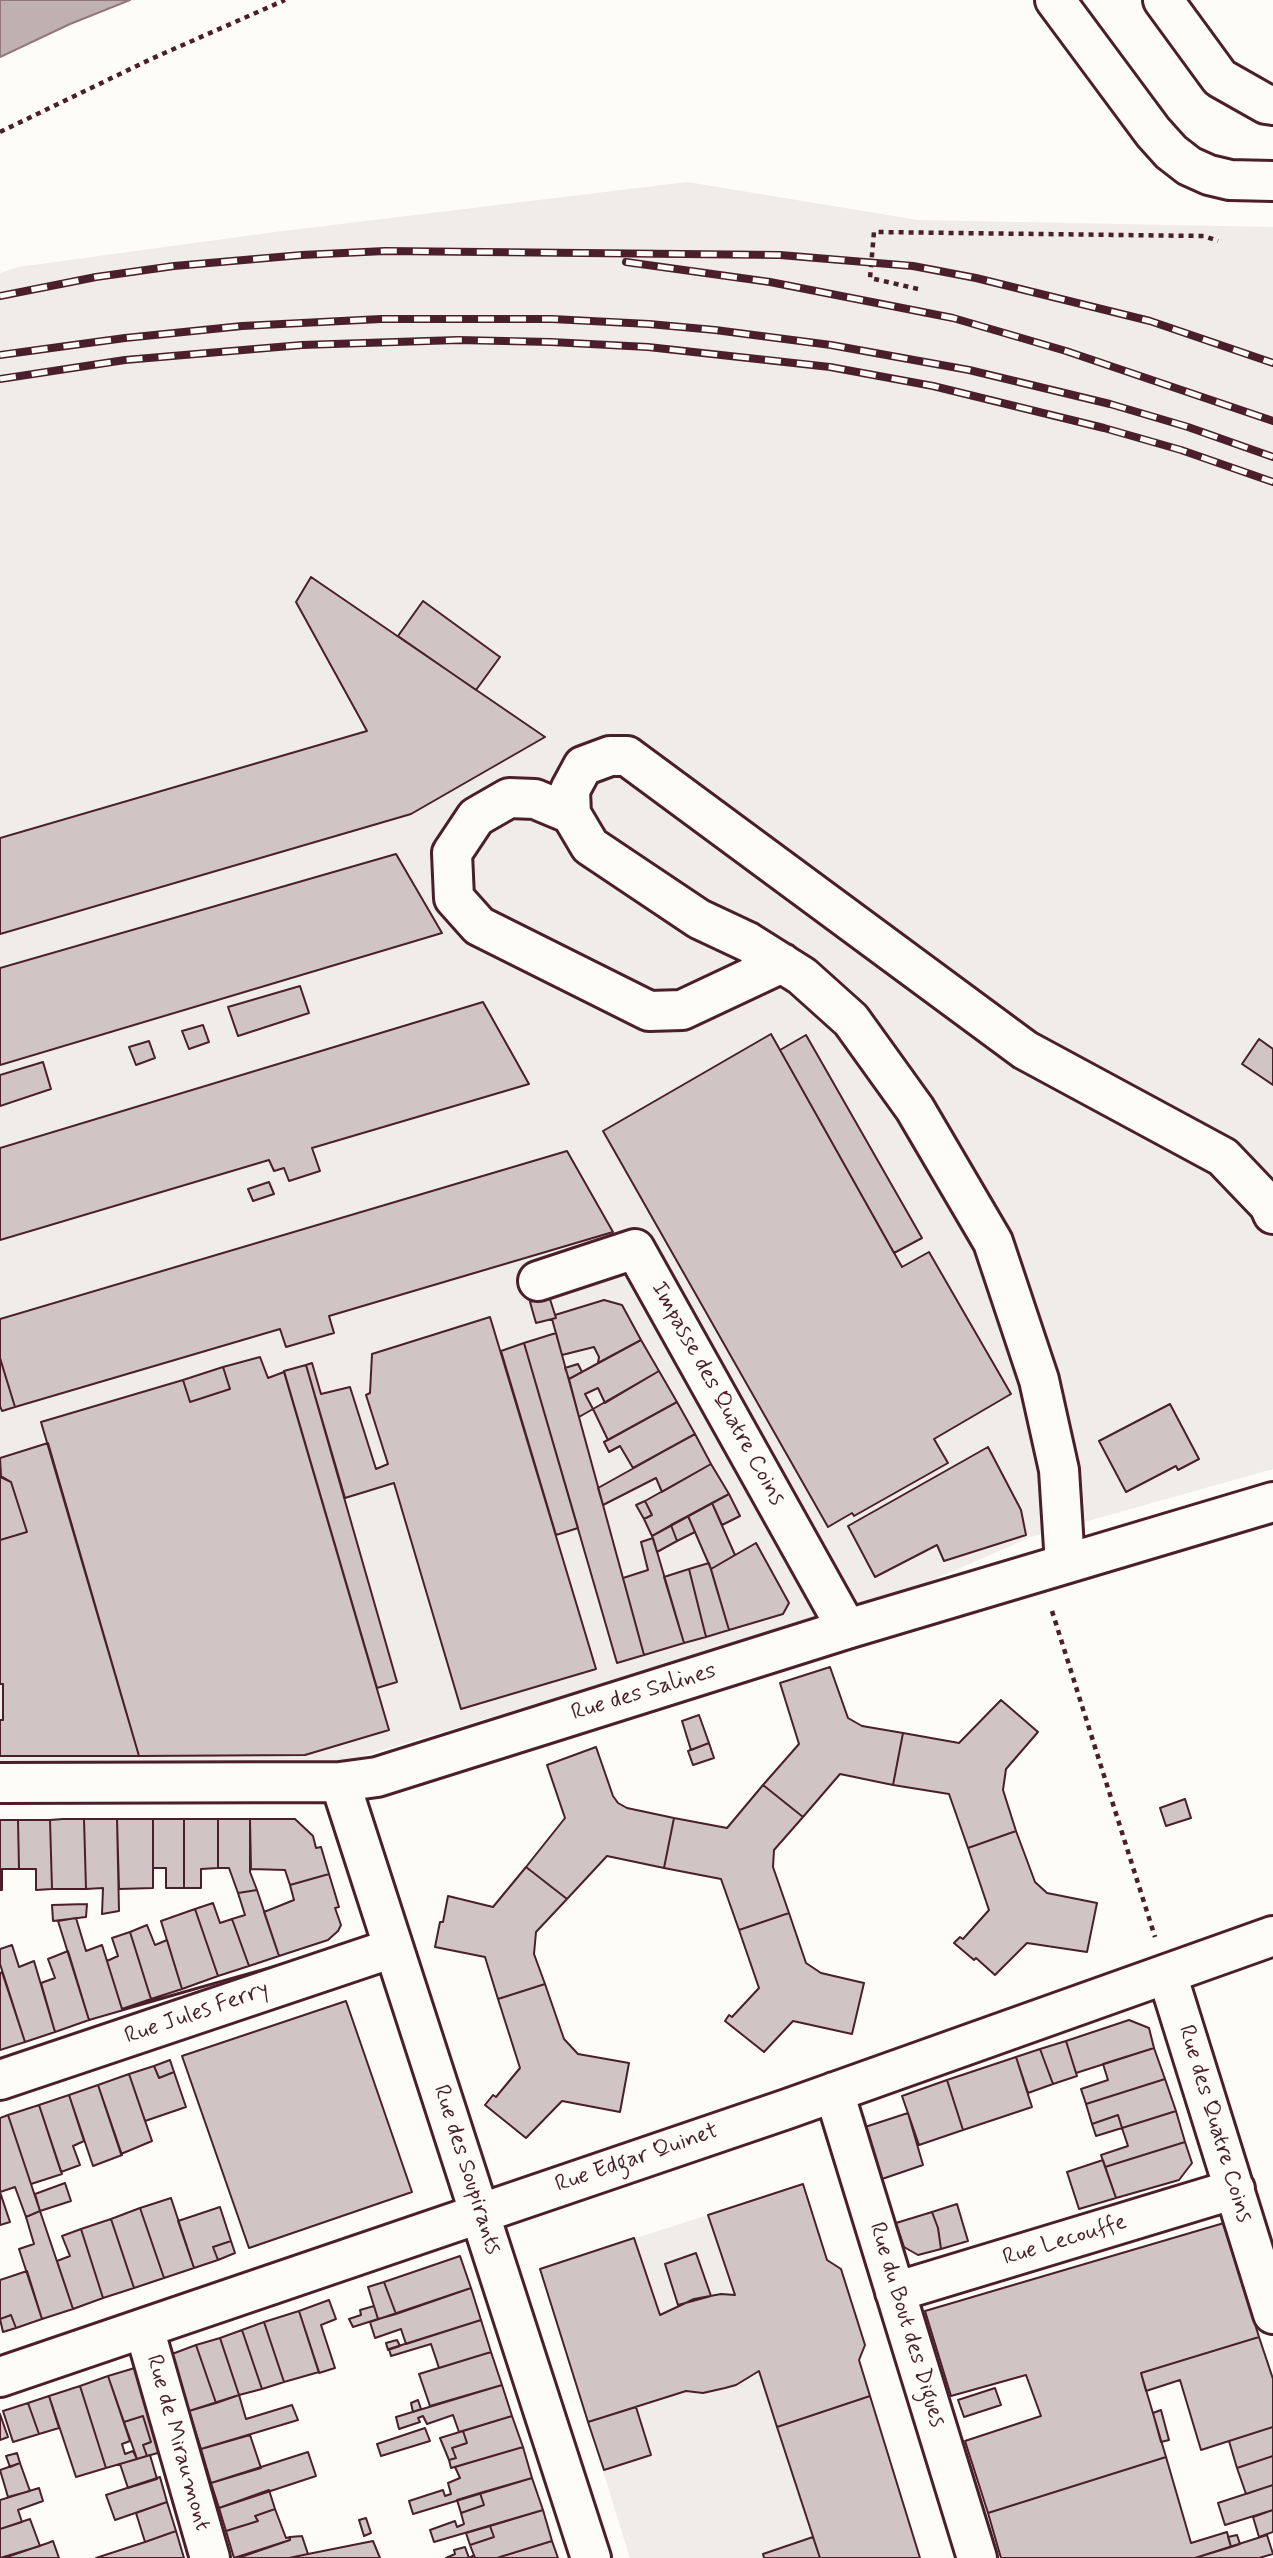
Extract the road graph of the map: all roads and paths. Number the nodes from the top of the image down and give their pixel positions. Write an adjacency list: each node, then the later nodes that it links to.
1 (285, 0): 5 (path)
2 (1055, 0): 6 (street)
3 (1163, 0): 4 (street)
4 (1273, 105)
5 (0, 132)
6 (1273, 181)
7 (1218, 241): 8 (path)
8 (918, 289)
9 (571, 814): 10 (street); 10 (street); 11 (street)
10 (782, 963): 14 (street)
11 (1273, 1213)
12 (538, 1281): 15 (street, Impasse des Quatre Coins)
13 (1273, 1502): 14 (street, Rue des Salines)
14 (1052, 1568): 15 (street, Rue des Salines); 20 (path)
15 (847, 1629): 16 (street, Rue des Salines)
16 (340, 1782): 17 (street, Rue des Salines); 19 (street, Rue des Soupirants)
17 (0, 1783)
18 (1273, 1936): 20 (street, Rue Edgar Quinet)
19 (393, 1948): 21 (street, Rue Jules Ferry); 24 (street, Rue des Soupirants)
20 (1167, 1974): 22 (street, Rue Edgar Quinet); 23 (street, Rue des Quatre Coins)
21 (0, 2080)
22 (834, 2092): 24 (street, Rue Edgar Quinet); 25 (street, Rue du Bout des Digues)
23 (1235, 2189): 25 (street, Rue Lecouffe); 26 (street, Rue des Quatre Coins)
24 (479, 2213): 27 (street, Rue Edgar Quinet); 30 (street, Rue des Soupirants)
25 (895, 2292): 31 (street, Rue du Bout des Digues)
26 (1272, 2305)
27 (144, 2328): 28 (street, Rue Edgar Quinet); 29 (street, Rue de Miraumont)
28 (0, 2376)
29 (210, 2558)
30 (591, 2558)
31 (978, 2558)

